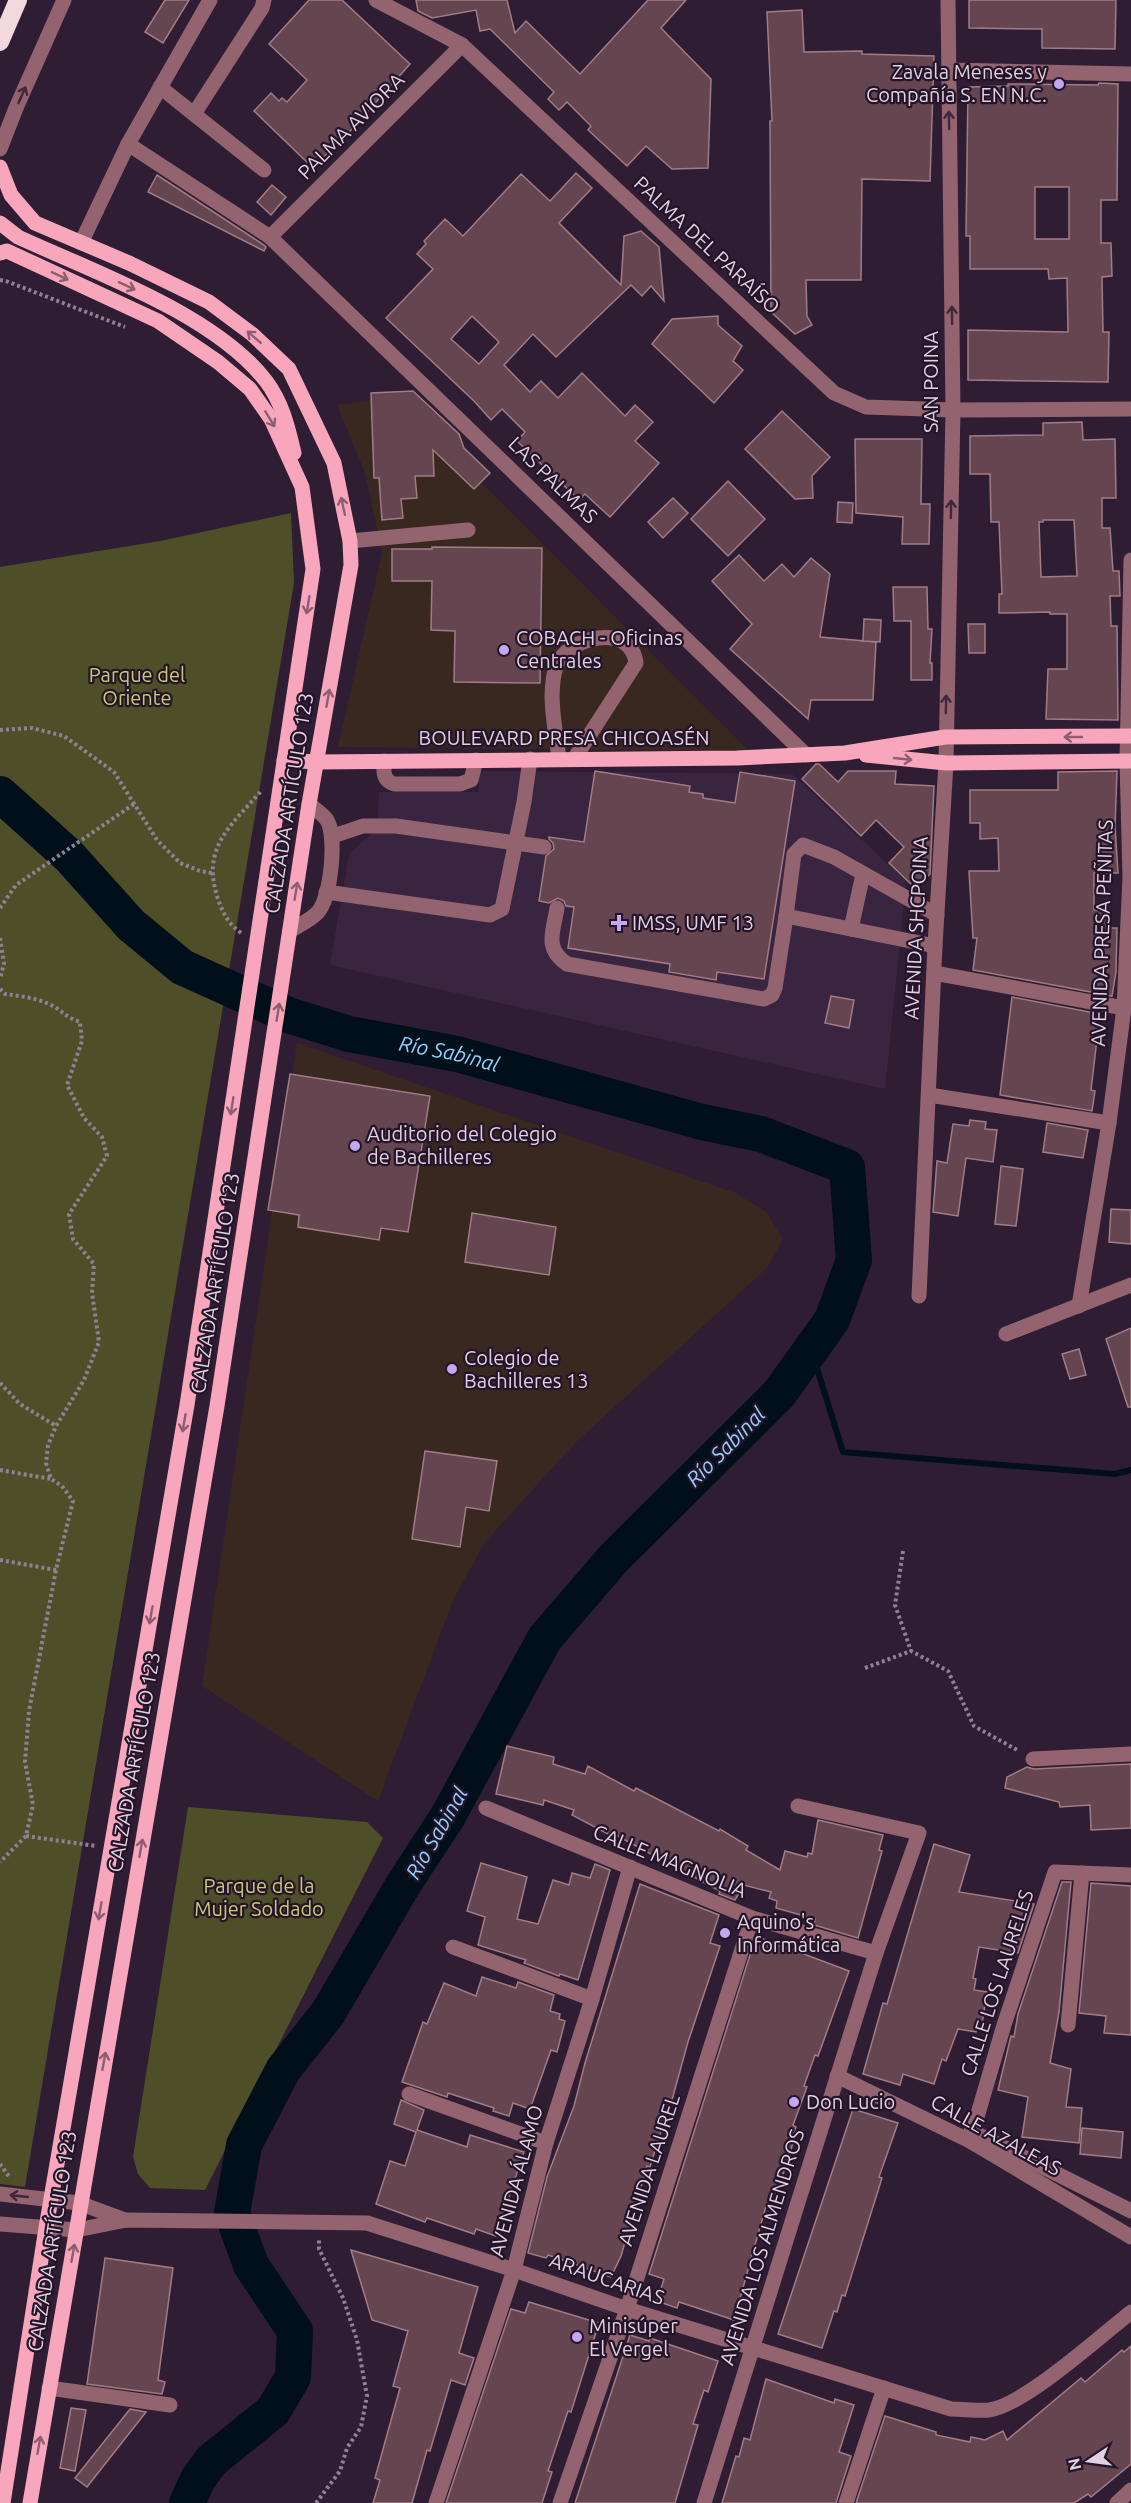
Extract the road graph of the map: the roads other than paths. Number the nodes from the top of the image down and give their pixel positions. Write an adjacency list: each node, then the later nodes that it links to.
1 (18, 0): 8 (highway)
2 (64, 0): 15 (street, one-way to 2)
3 (210, 0): 12 (street)
4 (264, 0): 13 (street)
5 (376, 0): 7 (street, PALMA DEL PARAÍSO)
6 (948, 0): 10 (street, SAN POINA)
7 (394, 5): 9 (street, PALMA DEL PARAÍSO)
8 (0, 42)
9 (462, 45): 19 (street, PALMA AVIORA); 23 (street, PALMA DEL PARAÍSO)
10 (948, 70): 11 (street); 23 (street, SAN POINA, one-way to 10)
11 (1131, 74)
12 (160, 87): 13 (street); 14 (street)
13 (194, 114): 17 (street)
14 (128, 144): 19 (street, LAS PALMAS); 20 (street)
15 (0, 149)
16 (0, 167): 20 (main road, CALZADA ARTÍCULO 123)
17 (264, 170)
18 (0, 223): 24 (main road, one-way to 24)
19 (270, 237): 31 (street, LAS PALMAS)
20 (81, 243): 26 (main road, CALZADA ARTÍCULO 123, one-way to 20)
21 (4, 252): 24 (main road, CALZADA ARTÍCULO 123, one-way to 24)
22 (1131, 409): 23 (street, PALMA DEL PARAÍSO)
23 (953, 410): 29 (street, SAN POINA, one-way to 23)
24 (302, 487): 35 (main road, CALZADA ARTÍCULO 123, one-way to 35)
25 (468, 530): 26 (street)
26 (350, 541): 39 (main road, CALZADA ARTÍCULO 123, one-way to 26)
27 (1131, 560): 28 (street, AVENIDA PRESA PEÑITAS)
28 (1130, 736): 29 (main road, BOULEVARD PRESA CHICOASÉN, one-way to 29); 38 (street, AVENIDA PRESA PEÑITAS)
29 (945, 737): 30 (main road, BOULEVARD PRESA CHICOASÉN); 40 (street, SAN POINA)
30 (845, 753): 31 (main road, BOULEVARD PRESA CHICOASÉN); 40 (main road, BOULEVARD PRESA CHICOASÉN, one-way to 40)
31 (806, 755): 34 (main road, BOULEVARD PRESA CHICOASÉN)
32 (530, 759): 33 (main road, BOULEVARD PRESA CHICOASÉN); 37 (main road, BOULEVARD PRESA CHICOASÉN); 43 (street)
33 (559, 759): 34 (main road, BOULEVARD PRESA CHICOASÉN); 34 (street)
34 (574, 759)
35 (284, 760): 39 (main road, BOULEVARD PRESA CHICOASÉN); 78 (main road, CALZADA ARTÍCULO 123, one-way to 78)
36 (384, 760): 37 (main road, BOULEVARD PRESA CHICOASÉN); 37 (street); 39 (main road, BOULEVARD PRESA CHICOASÉN)
37 (476, 760)
38 (1129, 761): 40 (main road, BOULEVARD PRESA CHICOASÉN); 54 (street, AVENIDA PRESA PEÑITAS)
39 (316, 762): 41 (main road, CALZADA ARTÍCULO 123)
40 (946, 763): 48 (street, AVENIDA SHCPOINA)
41 (309, 804): 42 (street); 51 (main road, CALZADA ARTÍCULO 123, one-way to 41)
42 (333, 836): 43 (street); 46 (street)
43 (515, 842): 44 (street); 46 (street)
44 (544, 847)
45 (863, 874): 48 (street); 49 (street); 50 (street)
46 (326, 892): 51 (street)
47 (557, 908): 49 (street)
48 (937, 915): 52 (street, AVENIDA SHCPOINA)
49 (786, 916): 50 (street)
50 (851, 929): 52 (street)
51 (290, 931): 79 (main road, CALZADA ARTÍCULO 123, one-way to 51)
52 (934, 946): 53 (street, AVENIDA SHCPOINA)
53 (934, 973): 54 (street); 55 (street, AVENIDA SHCPOINA)
54 (1124, 1008): 56 (street, AVENIDA PRESA PEÑITAS)
55 (929, 1095): 56 (street); 58 (street, AVENIDA SHCPOINA)
56 (1110, 1123): 59 (street, AVENIDA PRESA PEÑITAS)
57 (1131, 1286): 59 (street)
58 (919, 1296)
59 (1079, 1306): 60 (street)
60 (1006, 1334)
61 (1131, 1754): 62 (street)
62 (1033, 1759)
63 (798, 1806): 70 (street, AVENIDA LOS ALMENDROS)
64 (486, 1809): 65 (street, CALLE MAGNOLIA)
65 (630, 1867): 68 (street, CALLE MAGNOLIA); 71 (street, AVENIDA ÁLAMO)
66 (1082, 1873): 67 (street); 72 (street); 75 (street, CALLE LOS LAURELES)
67 (1131, 1875)
68 (752, 1918): 70 (street, CALLE MAGNOLIA); 87 (street, AVENIDA LAUREL)
69 (453, 1947): 71 (street)
70 (876, 1953): 73 (street, AVENIDA LOS ALMENDROS)
71 (592, 1999): 76 (street, AVENIDA ÁLAMO)
72 (1068, 2025)
73 (837, 2076): 75 (street, CALLE AZALEAS); 89 (street, AVENIDA LOS ALMENDROS)
74 (409, 2094): 76 (street)
75 (971, 2136): 80 (street); 85 (street, CALLE AZALEAS)
76 (546, 2143): 86 (street, AVENIDA ÁLAMO)
77 (0, 2194): 78 (street, one-way to 77)
78 (51, 2200): 79 (street); 83 (main road, CALZADA ARTÍCULO 123)
79 (79, 2203): 81 (street); 84 (main road, CALZADA ARTÍCULO 123)
80 (1131, 2211)
81 (126, 2220): 84 (street); 86 (street, ARAUCARIAS)
82 (0, 2224): 83 (street)
83 (46, 2228): 84 (street); 94 (main road, CALZADA ARTÍCULO 123)
84 (77, 2230): 90 (main road, CALZADA ARTÍCULO 123, one-way to 84)
85 (1131, 2237)
86 (514, 2270): 87 (street, ARAUCARIAS); 96 (street, AVENIDA ÁLAMO)
87 (627, 2309): 89 (street, ARAUCARIAS); 97 (street, AVENIDA LAUREL)
88 (1131, 2313): 91 (street, ARAUCARIAS)
89 (753, 2348): 91 (street, ARAUCARIAS); 98 (street, AVENIDA LOS ALMENDROS)
90 (49, 2388): 92 (street); 95 (main road, CALZADA ARTÍCULO 123, one-way to 90)
91 (884, 2388): 99 (street)
92 (170, 2405)
93 (1131, 2490): 100 (street)
94 (3, 2496)
95 (30, 2503)
96 (436, 2503)
97 (560, 2503)
98 (704, 2503)
99 (846, 2503)
100 (1117, 2503)

